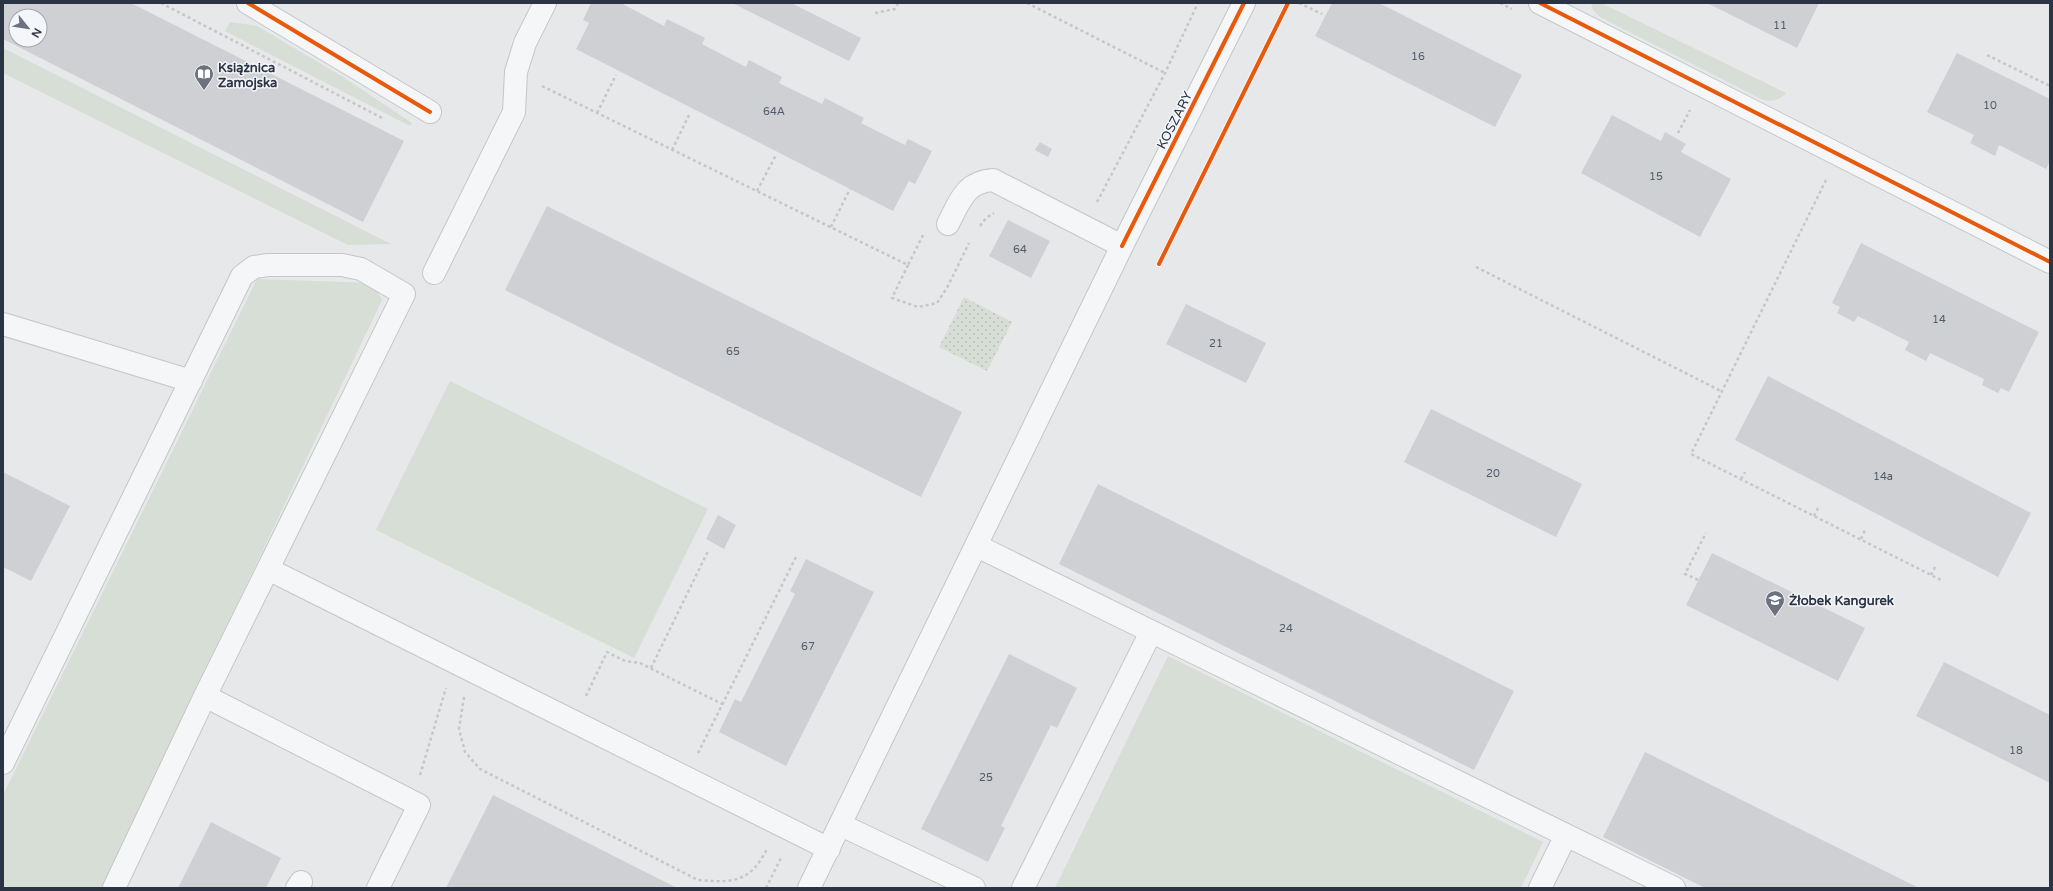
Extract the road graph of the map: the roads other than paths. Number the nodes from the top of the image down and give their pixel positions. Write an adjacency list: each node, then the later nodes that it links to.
1 (248, 3): 5 (street)
2 (545, 3): 9 (street)
3 (1244, 3): 7 (street, KOSZARY)
4 (1540, 3): 8 (street)
5 (430, 112)
6 (948, 224): 7 (street)
7 (1122, 246): 12 (street, KOSZARY)
8 (2050, 262)
9 (434, 273)
10 (3, 324): 11 (street)
11 (191, 381): 13 (street); 16 (street)
12 (977, 546): 14 (street); 17 (street, KOSZARY)
13 (268, 569): 15 (street); 19 (street)
14 (1151, 632): 18 (street); 24 (street)
15 (205, 696): 20 (street); 21 (street)
16 (3, 763)
17 (841, 825): 19 (street, KOSZARY); 23 (street)
18 (1566, 835): 25 (street); 26 (street)
19 (829, 850): 22 (street, KOSZARY)
20 (114, 888)
21 (378, 888)
22 (809, 888)
23 (974, 888)
24 (1024, 888)
25 (1540, 888)
26 (1674, 888)

